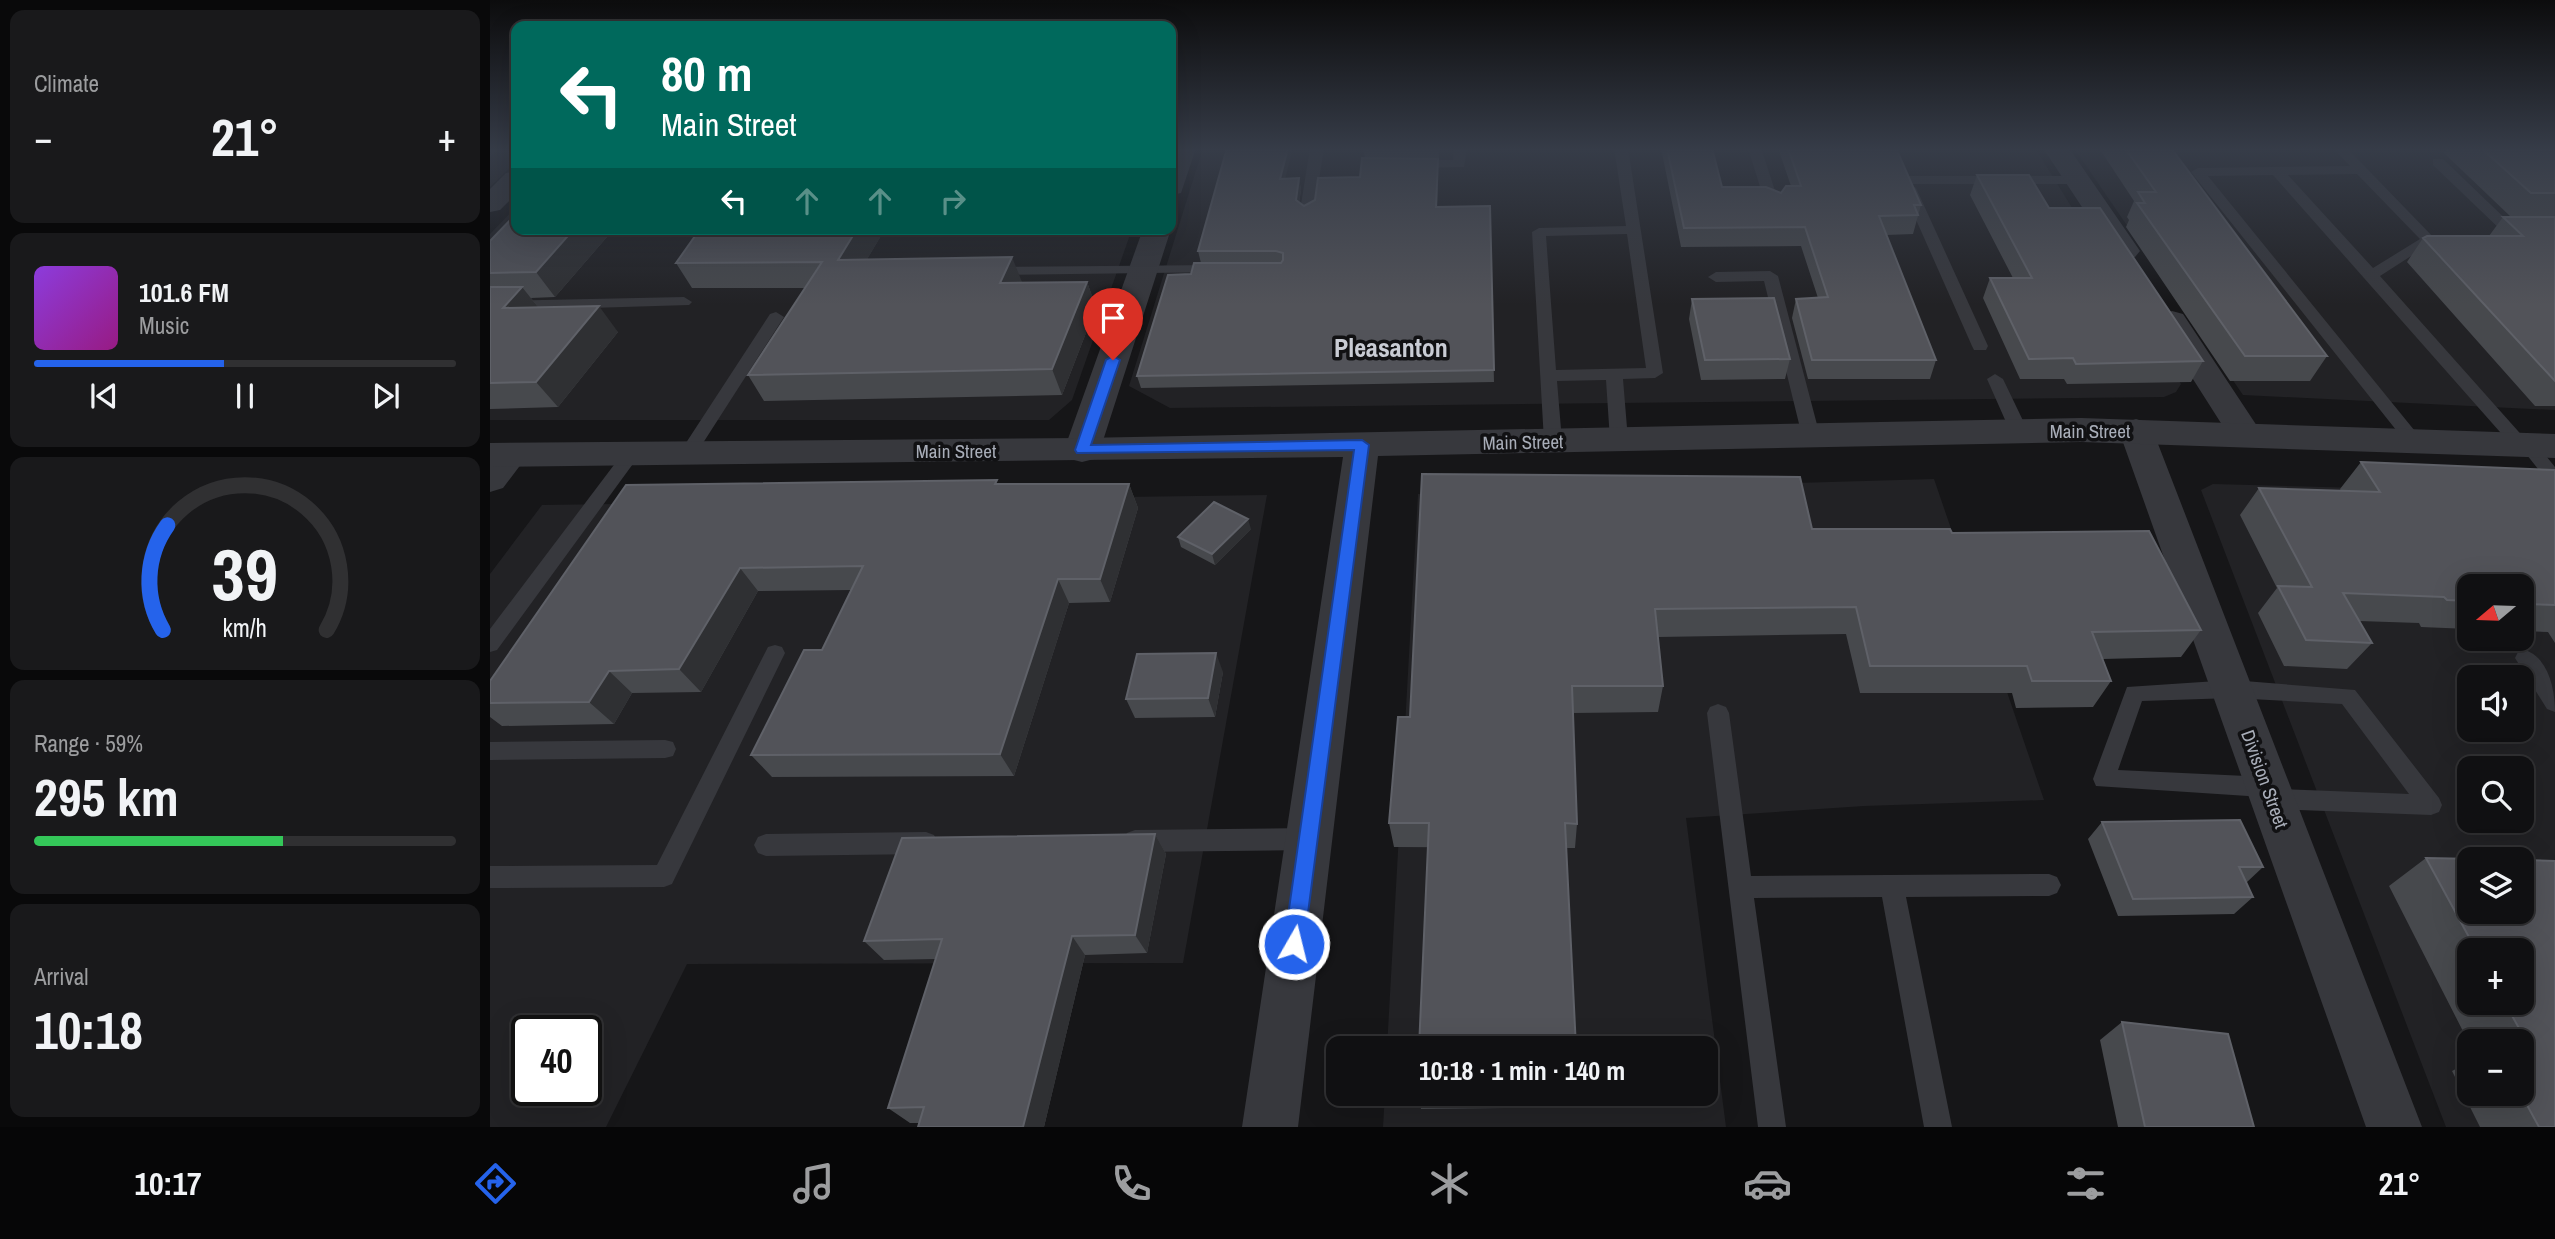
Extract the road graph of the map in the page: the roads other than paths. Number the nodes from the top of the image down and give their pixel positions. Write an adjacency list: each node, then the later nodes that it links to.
1 (1309, 201): 11 (lane)
2 (1630, 201): 13 (lane)
3 (1771, 201): 10 (lane)
4 (1915, 201): 23 (lane)
5 (2093, 201): 29 (street)
6 (2221, 201): 33 (lane)
7 (2304, 201): 18 (lane)
8 (2391, 201): 18 (lane)
9 (2478, 201): 12 (lane)
10 (1773, 206)
11 (1307, 211)
12 (2555, 229)
13 (1634, 230): 24 (lane); 25 (lane)
14 (1155, 235): 16 (street)
15 (1237, 269): 16 (lane)
16 (1144, 270): 17 (lane); 36 (street)
17 (978, 271)
18 (2371, 275): 35 (lane)
19 (1716, 277): 30 (lane)
20 (684, 302): 21 (lane)
21 (490, 306)
22 (776, 317): 38 (lane)
23 (1980, 346)
24 (1614, 374): 25 (lane); 31 (lane)
25 (1548, 376): 32 (lane)
26 (1994, 379): 27 (lane)
27 (2019, 431): 28 (street, Main Street); 30 (street, Main Street)
28 (2136, 431): 29 (street, Main Street); 44 (street, Division Street)
29 (2245, 434): 33 (street, Main Street)
30 (1811, 436): 31 (street, Main Street)
31 (1619, 440): 32 (street, Main Street)
32 (1553, 441): 34 (street, Main Street)
33 (2414, 441): 35 (street, Main Street)
34 (1362, 445): 36 (street, Main Street); 50 (street)
35 (2535, 445): 40 (lane)
36 (1082, 450): 38 (street, Main Street)
37 (632, 453): 38 (street, Main Street); 39 (street, Main Street); 41 (lane)
38 (688, 453)
39 (497, 463)
40 (2555, 480)
41 (490, 644)
42 (775, 653): 54 (lane)
43 (2525, 659): 45 (lane)
44 (2232, 690): 49 (street, Division Street); 49 (lane); 49 (lane)
45 (2555, 704)
46 (1718, 713): 56 (lane)
47 (665, 749): 48 (lane)
48 (490, 751)
49 (2271, 793): 61 (street, Division Street)
50 (1308, 839): 51 (lane); 58 (street)
51 (1116, 841)
52 (948, 843): 53 (lane)
53 (766, 845)
54 (490, 877)
55 (2049, 886): 57 (lane)
56 (1741, 887): 57 (lane); 59 (lane)
57 (1892, 887): 60 (lane)
58 (1270, 1127)
59 (1772, 1127)
60 (1938, 1127)
61 (2394, 1127)

